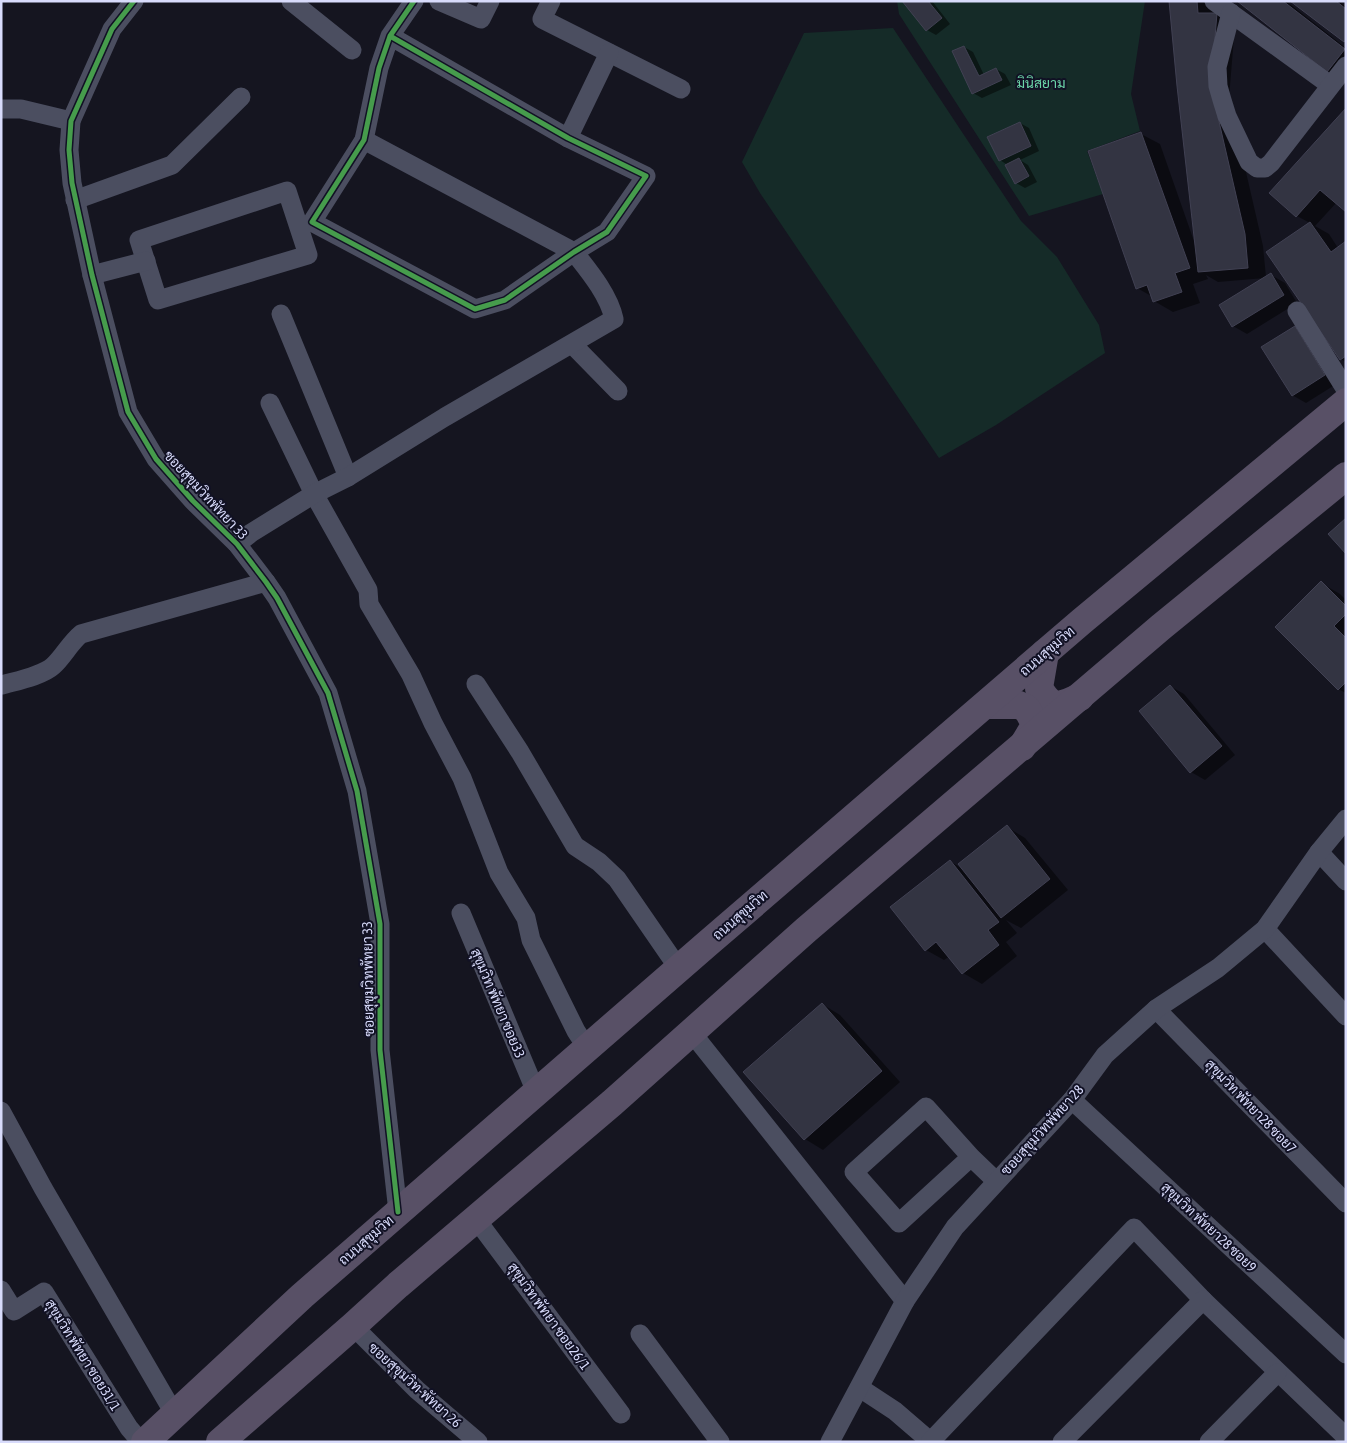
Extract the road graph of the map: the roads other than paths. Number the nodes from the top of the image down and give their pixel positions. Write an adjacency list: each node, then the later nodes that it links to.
1 (134, 1): 17 (street, ซอยสุขุมวิทพัทยา 33)
2 (291, 1): 10 (street)
3 (414, 1): 9 (street)
4 (439, 1): 5 (street)
5 (490, 1)
6 (551, 1): 11 (street)
7 (1214, 1): 8 (street)
8 (1231, 13): 13 (street); 13 (street)
9 (390, 36): 18 (street); 19 (street)
10 (352, 50)
11 (609, 53): 14 (street); 18 (street)
12 (1346, 66): 13 (street)
13 (1330, 85)
14 (682, 90)
15 (241, 97): 20 (street)
16 (1, 109): 17 (street)
17 (71, 121): 20 (street, ซอยสุขุมวิทพัทยา 33)
18 (568, 138): 21 (street)
19 (364, 140): 21 (street); 21 (street)
20 (75, 200): 23 (street, ซอยสุขุมวิทพัทยา 33)
21 (574, 252): 26 (street)
22 (146, 261): 22 (street); 23 (street)
23 (92, 275): 34 (street, ซอยสุขุมวิทพัทยา 33)
24 (1298, 311): 27 (street)
25 (281, 314): 32 (street)
26 (572, 344): 28 (street); 32 (street)
27 (1346, 390)
28 (618, 391)
29 (1346, 402): 36 (highway, ถนนสุขุมวิท)
30 (270, 403): 33 (street)
31 (1346, 476): 39 (highway)
32 (348, 477): 33 (street)
33 (314, 494): 34 (street); 51 (street)
34 (237, 544): 35 (street, ซอยสุขุมวิทพัทยา 33)
35 (266, 582): 38 (street); 58 (street, ซอยสุขุมวิทพัทยา 33)
36 (1045, 653): 39 (highway); 40 (highway, ถนนสุขุมวิท)
37 (476, 684): 47 (street)
38 (2, 685)
39 (1080, 697): 41 (highway)
40 (986, 704): 41 (highway); 47 (highway, ถนนสุขุมวิท)
41 (1022, 747): 50 (highway)
42 (1346, 819): 43 (street, ซอยสุขุมวิทพัทยา 28)
43 (1319, 852): 44 (street); 46 (street, ซอยสุขุมวิทพัทยา 28)
44 (1346, 881)
45 (461, 913): 52 (street, สุขุมวิท พัทยา ซอย33)
46 (1265, 928): 48 (street, ซอยสุขุมวิทพัทยา 28); 49 (street)
47 (679, 969): 51 (highway, ถนนสุขุมวิท)
48 (1156, 1009): 53 (street, ซอยสุขุมวิทพัทยา 28); 57 (street, สุขุมวิท พัทยา28 ซอย7)
49 (1346, 1016)
50 (692, 1034): 59 (highway); 62 (street)
51 (587, 1048): 52 (highway, ถนนสุขุมวิท)
52 (536, 1092): 58 (highway, ถนนสุขุมวิท)
53 (1072, 1100): 56 (street, ซอยสุขุมวิทพัทยา 28); 65 (street, สุขุมวิท พัทยา28 ซอย9)
54 (1, 1111): 69 (street)
55 (971, 1157): 55 (street); 56 (street)
56 (996, 1181): 62 (street, ซอยสุขุมวิทพัทยา 28)
57 (1346, 1203)
58 (398, 1212): 69 (highway, ถนนสุขุมวิท)
59 (476, 1219): 63 (highway); 68 (street, สุขุมวิท พัทยา ซอย26/1)
60 (1, 1290): 72 (street, สุขุมวิท พัทยา ซอย31/1)
61 (1203, 1300): 66 (street); 71 (street); 78 (street)
62 (905, 1301): 67 (street, ซอยสุขุมวิทพัทยา 28)
63 (353, 1326): 74 (highway); 75 (street, ซอยสุขุมวิท-พัทยา 26)
64 (640, 1334): 76 (street)
65 (1346, 1354)
66 (1277, 1372): 70 (street); 79 (street)
67 (860, 1388): 71 (street); 77 (street, ซอยสุขุมวิทพัทยา 28)
68 (621, 1414)
69 (174, 1416): 73 (highway, ถนนสุขุมวิท)
70 (1346, 1437)
71 (931, 1441)
72 (140, 1442)
73 (145, 1442)
74 (220, 1442)
75 (478, 1442)
76 (720, 1442)
77 (830, 1442)
78 (1062, 1442)
79 (1209, 1442)

